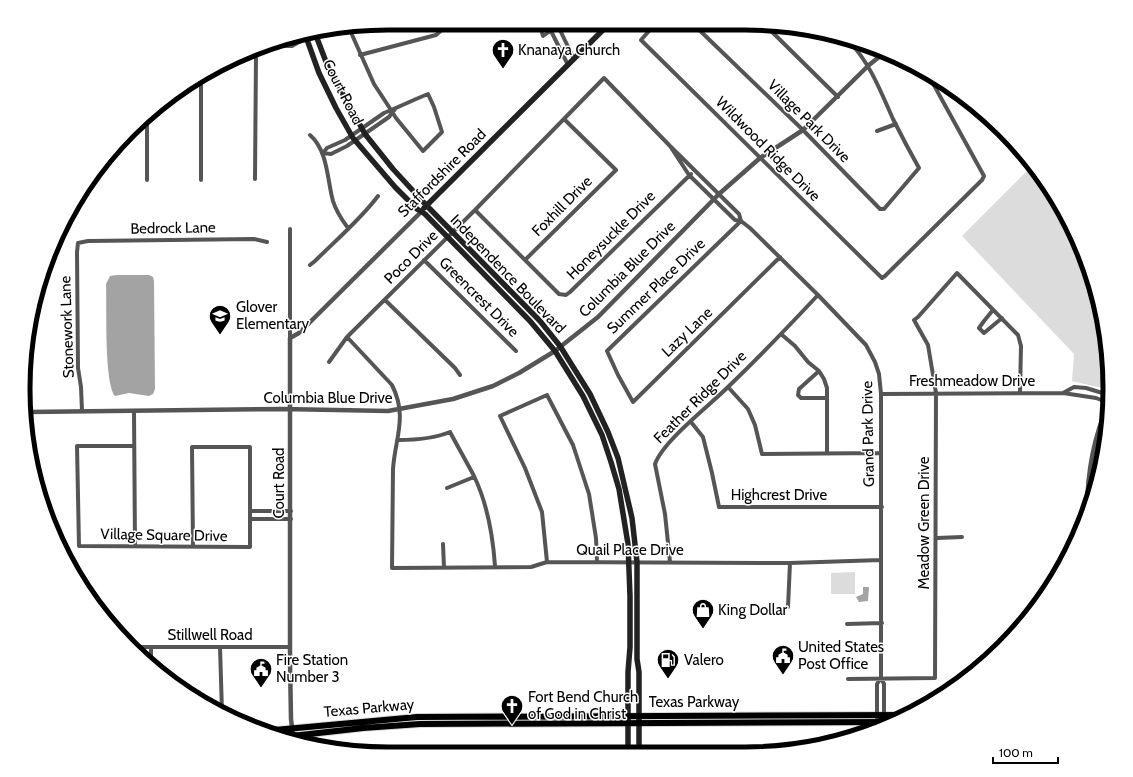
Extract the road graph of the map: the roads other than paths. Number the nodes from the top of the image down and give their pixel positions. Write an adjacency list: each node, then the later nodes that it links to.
1 (440, 30): 16 (street)
2 (541, 30): 7 (street)
3 (561, 30): 18 (street)
4 (603, 30): 18 (main road, Staffordshire Road)
5 (650, 30): 36 (street, Wildwood Ridge Drive)
6 (699, 30): 29 (street, Village Park Drive)
7 (551, 31): 19 (street)
8 (771, 31): 23 (street)
9 (351, 32): 16 (street)
10 (316, 38): 28 (main road, Court Road)
11 (306, 40): 33 (main road, Court Road)
12 (298, 42): 13 (street)
13 (283, 46)
14 (855, 47): 20 (street)
15 (256, 55): 39 (street)
16 (360, 55): 24 (street)
17 (880, 56): 20 (street, Columbia Blue Drive)
18 (574, 59): 19 (main road, Staffordshire Road)
19 (568, 64): 45 (main road, Staffordshire Road)
20 (868, 65): 23 (street, Columbia Blue Drive); 27 (street)
21 (201, 83): 41 (street)
22 (933, 83): 36 (street, Wildwood Ridge Drive)
23 (838, 97): 29 (street, Columbia Blue Drive)
24 (393, 111): 24 (street); 28 (street); 31 (street)
25 (565, 120): 34 (street, Grand Park Drive); 46 (street, Poco Drive); 57 (street, Foxhill Drive)
26 (147, 124): 40 (street)
27 (896, 124): 29 (street, Village Park Drive); 30 (street)
28 (361, 129): 31 (main road, Court Road); 33 (street)
29 (803, 130): 36 (street, Columbia Blue Drive)
30 (877, 131)
31 (365, 134): 33 (street); 45 (main road, Independence Boulevard)
32 (310, 135): 35 (street)
33 (353, 138): 35 (street); 35 (street); 47 (main road, Independence Boulevard)
34 (670, 146): 37 (street, Grand Park Drive); 38 (street, Grand Park Drive)
35 (323, 153): 49 (street)
36 (760, 158): 42 (street, Columbia Blue Drive)
37 (695, 170): 38 (street, Honeysuckle Drive); 42 (street, Grand Park Drive)
38 (689, 175): 44 (street, Grand Park Drive); 57 (street, Honeysuckle Drive)
39 (255, 179)
40 (147, 180)
41 (201, 180)
42 (719, 194): 44 (street, Columbia Blue Drive); 48 (street, Grand Park Drive)
43 (378, 196): 49 (street)
44 (714, 199): 48 (street, Grand Park Drive); 68 (street, Columbia Blue Drive)
45 (427, 206): 47 (main road, Staffordshire Road); 51 (main road, Independence Boulevard)
46 (476, 210): 51 (street, Poco Drive); 57 (street)
47 (421, 212): 52 (main road, Independence Boulevard); 66 (street, Staffordshire Road)
48 (741, 221): 55 (street, Grand Park Drive); 73 (street, Summer Place Drive)
49 (348, 228): 58 (street)
50 (290, 229): 66 (street, Court Road)
51 (452, 232): 52 (street, Poco Drive); 59 (main road, Independence Boulevard)
52 (447, 236): 56 (street, Poco Drive); 60 (main road, Independence Boulevard)
53 (268, 242): 54 (street, Bedrock Lane)
54 (78, 243): 86 (street, Stonework Lane)
55 (780, 257): 61 (street, Grand Park Drive); 73 (street, Lazy Lane)
56 (424, 260): 62 (street, Poco Drive); 69 (street, Greencrest Drive)
57 (525, 260)
58 (310, 265)
59 (507, 287): 60 (main road); 68 (main road, Independence Boulevard)
60 (502, 291): 70 (main road, Independence Boulevard)
61 (818, 295): 65 (street, Feather Ridge Drive); 79 (street, Grand Park Drive)
62 (385, 300): 67 (street, Poco Drive); 74 (street)
63 (993, 310): 64 (street); 64 (street); 76 (street, Meadow Green Drive)
64 (1002, 318): 77 (street)
65 (781, 334): 72 (street); 75 (street, Feather Ridge Drive)
66 (290, 338): 84 (street, Court Road)
67 (347, 338): 71 (street, Poco Drive); 85 (street)
68 (560, 346): 70 (street, Columbia Blue Drive); 88 (main road, Independence Boulevard)
69 (516, 351)
70 (555, 351): 85 (street, Columbia Blue Drive); 89 (main road, Independence Boulevard)
71 (329, 362)
72 (819, 371): 81 (street); 81 (street)
73 (618, 375)
74 (460, 376)
75 (728, 387): 90 (street, Feather Ridge Drive); 94 (street)
76 (936, 392): 77 (street, Freshmeadow Drive); 79 (street, Freshmeadow Drive); 107 (street, Meadow Green Drive)
77 (1020, 393): 78 (street, Freshmeadow Drive)
78 (1063, 393): 80 (street, Freshmeadow Drive); 82 (street, Freshmeadow Drive)
79 (881, 394): 95 (street, Grand Park Drive)
80 (1103, 394)
81 (826, 398): 94 (street)
82 (1102, 401)
83 (134, 410): 84 (street, Columbia Blue Drive); 86 (street, Columbia Blue Drive); 93 (street)
84 (290, 410): 85 (street, Columbia Blue Drive); 103 (street, Court Road)
85 (400, 410): 92 (street)
86 (82, 411): 87 (street, Columbia Blue Drive)
87 (31, 412)
88 (599, 414): 89 (main road); 97 (main road, Independence Boulevard)
89 (593, 416): 99 (main road, Independence Boulevard)
90 (691, 422): 101 (street, Highcrest Drive); 116 (street, Feather Ridge Drive)
91 (1101, 422): 100 (street)
92 (398, 440): 96 (street); 119 (street, Quail Place Drive)
93 (134, 446): 109 (street); 109 (street, Village Square Drive)
94 (827, 453): 95 (street)
95 (881, 453): 101 (street, Grand Park Drive)
96 (474, 477): 98 (street); 118 (street)
97 (626, 487): 99 (main road); 115 (main road, Independence Boulevard)
98 (447, 488)
99 (618, 489): 114 (main road, Independence Boulevard)
100 (1088, 492)
101 (882, 507): 111 (street, Grand Park Drive)
102 (250, 511): 103 (street); 104 (street); 110 (street)
103 (291, 511): 105 (street, Court Road)
104 (250, 519): 105 (street); 110 (street, Village Square Drive)
105 (291, 519): 127 (street, Court Road)
106 (962, 537): 107 (street)
107 (937, 538): 130 (street, Meadow Green Drive)
108 (443, 544): 119 (street)
109 (136, 546): 110 (street, Village Square Drive)
110 (193, 547)
111 (881, 560): 117 (street, Quail Place Drive); 121 (street, Grand Park Drive)
112 (547, 562): 113 (street, Quail Place Drive); 113 (street); 118 (street, Quail Place Drive)
113 (597, 562): 114 (street, Quail Place Drive)
114 (629, 562): 115 (street, Quail Place Drive); 128 (main road, Independence Boulevard)
115 (636, 562): 116 (street, Quail Place Drive); 123 (main road, Independence Boulevard)
116 (670, 562): 117 (street, Quail Place Drive)
117 (790, 563): 120 (street)
118 (495, 566): 119 (street, Quail Place Drive)
119 (444, 568)
120 (788, 607)
121 (882, 623): 122 (street); 130 (street, Grand Park Drive)
122 (847, 624)
123 (637, 645): 128 (main road); 140 (main road, Independence Boulevard)
124 (140, 647): 125 (street, Stillwell Road)
125 (151, 647): 126 (street, Stillwell Road); 129 (street)
126 (220, 647): 127 (street, Stillwell Road); 132 (street)
127 (290, 647): 149 (street, Court Road)
128 (630, 647): 139 (main road, Independence Boulevard)
129 (151, 657)
130 (881, 678): 131 (street); 135 (street, Grand Park Drive); 136 (street, Grand Park Drive)
131 (848, 679)
132 (222, 706)
133 (751, 715): 134 (main road, Texas Parkway); 140 (main road, Texas Parkway); 145 (main road)
134 (807, 715): 135 (main road, Texas Parkway); 146 (main road)
135 (877, 715): 136 (main road, Texas Parkway); 147 (street, Grand Park Drive)
136 (884, 715): 137 (main road, Texas Parkway); 141 (street, Grand Park Drive)
137 (892, 715)
138 (518, 716): 139 (main road, Texas Parkway); 142 (main road); 149 (main road, Texas Parkway)
139 (628, 716): 140 (main road, Texas Parkway); 143 (main road, Independence Boulevard)
140 (639, 716): 144 (main road, Independence Boulevard)
141 (885, 719)
142 (504, 722): 143 (main road, Texas Parkway); 152 (main road, Texas Parkway)
143 (628, 722): 144 (main road, Texas Parkway); 153 (main road, Independence Boulevard)
144 (639, 722): 145 (main road, Texas Parkway); 154 (main road, Independence Boulevard)
145 (737, 722): 146 (main road, Texas Parkway)
146 (794, 722): 148 (main road, Texas Parkway)
147 (877, 722)
148 (871, 724)
149 (292, 728): 150 (main road, Texas Parkway); 151 (street, Court Road)
150 (278, 730)
151 (293, 734)
152 (298, 735)
153 (628, 747)
154 (639, 747)

